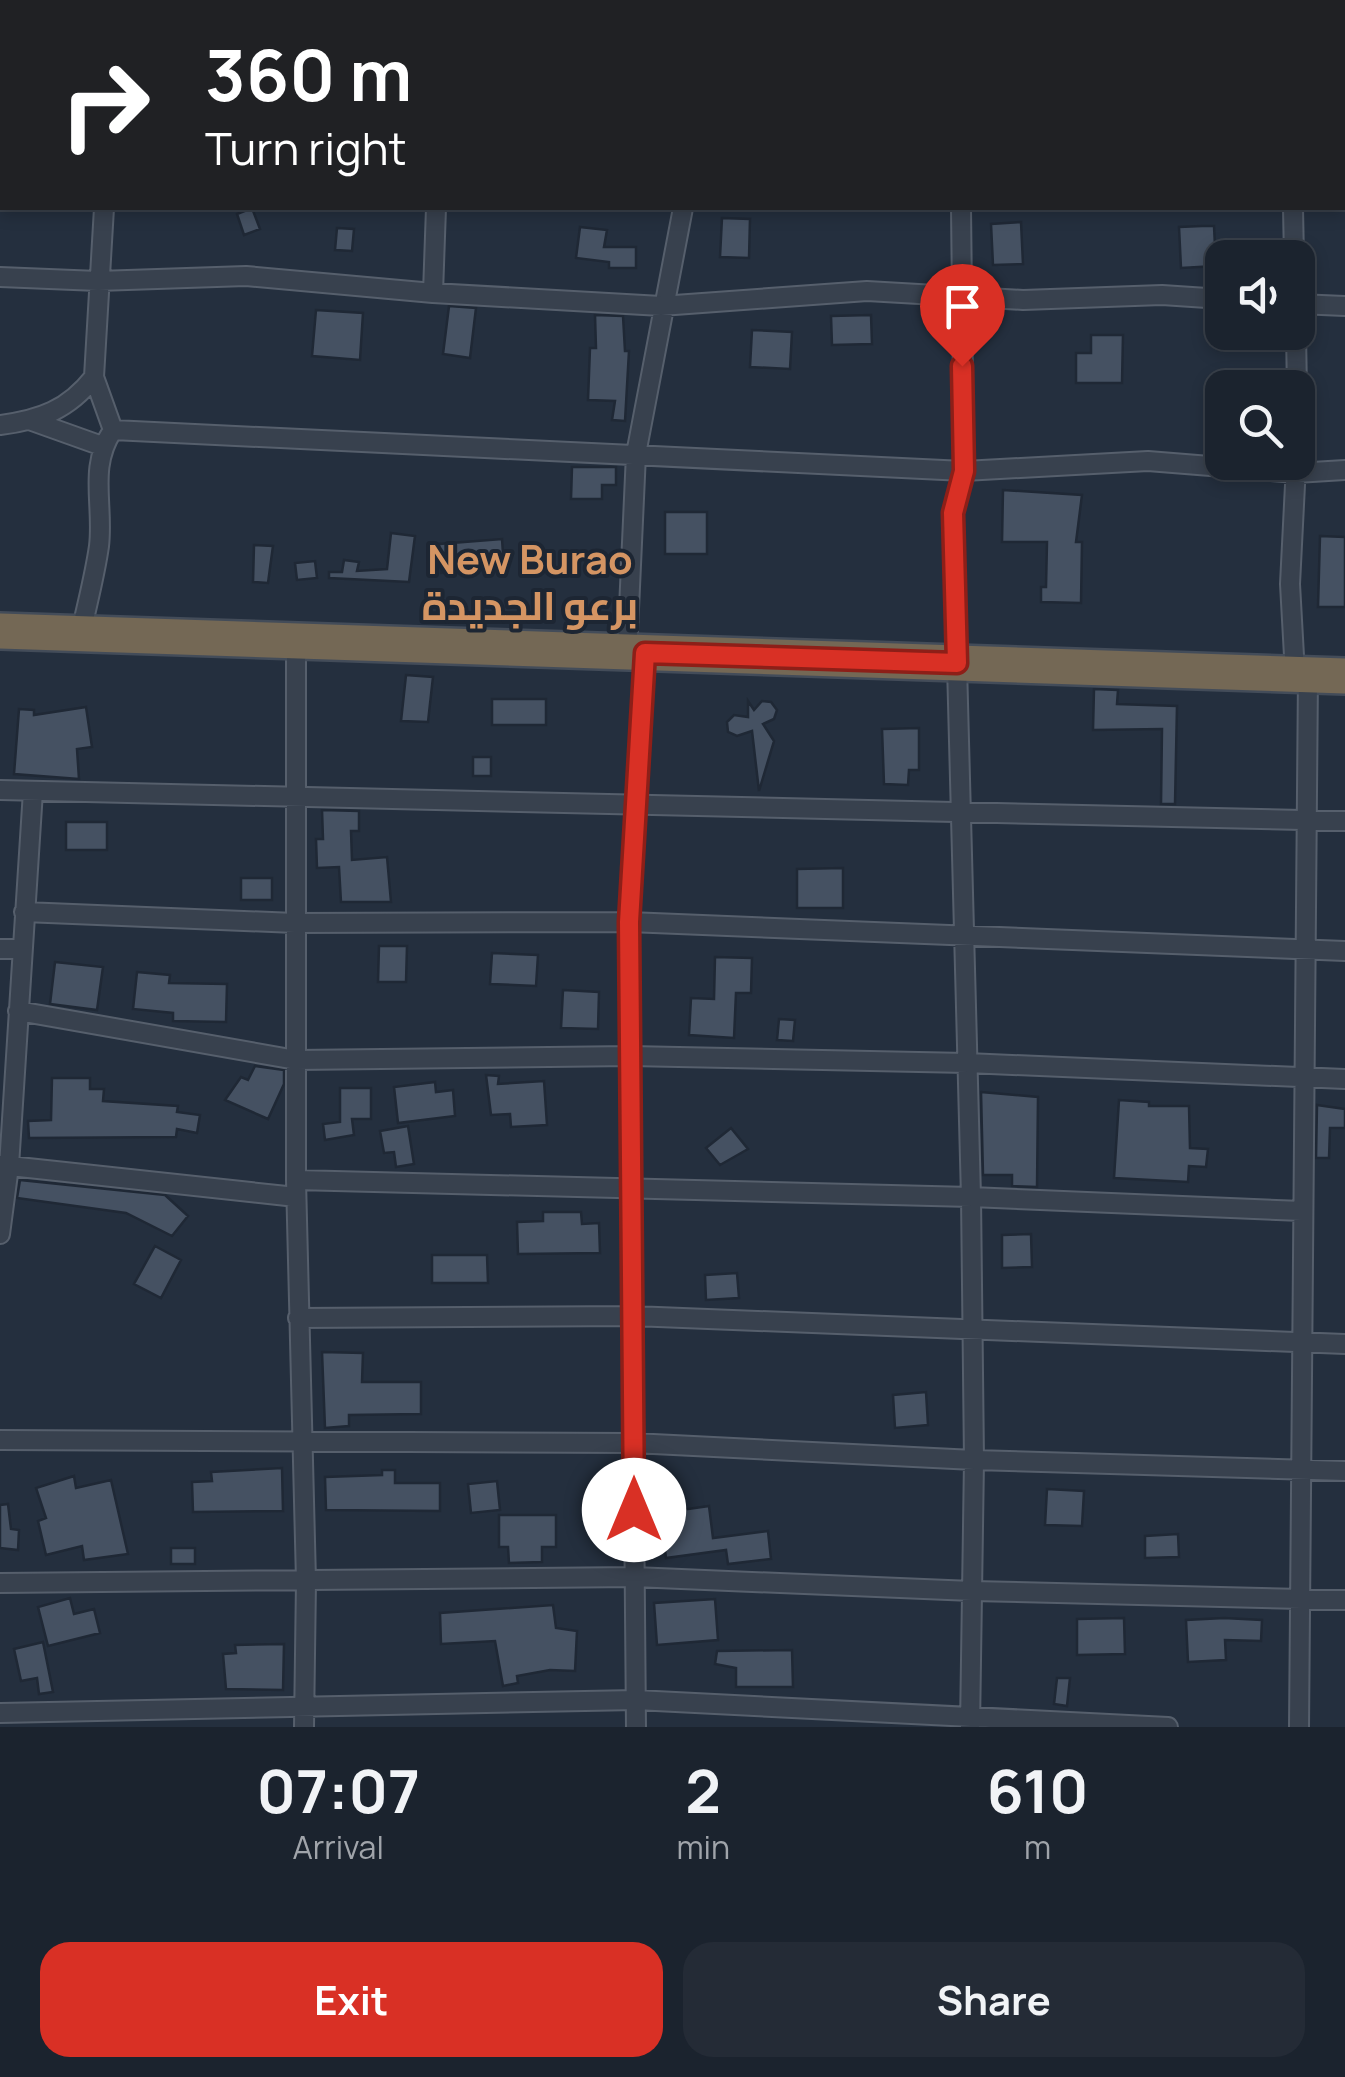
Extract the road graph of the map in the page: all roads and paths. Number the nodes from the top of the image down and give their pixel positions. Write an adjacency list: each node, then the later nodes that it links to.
1 (104, 210): 8 (street)
2 (436, 210): 9 (street)
3 (683, 210): 13 (street)
4 (960, 210): 10 (street)
5 (1292, 210): 6 (street)
6 (1293, 240)
7 (0, 277): 8 (street)
8 (98, 280): 9 (street); 15 (street)
9 (433, 293): 13 (street)
10 (961, 296): 11 (street); 13 (street); 24 (street)
11 (1205, 298)
12 (1315, 305): 14 (street)
13 (661, 306): 20 (street)
14 (1345, 306)
15 (94, 378): 16 (street); 18 (street)
16 (32, 421): 17 (street); 19 (street)
17 (0, 425)
18 (114, 430): 19 (street); 20 (street)
19 (102, 446): 27 (street)
20 (636, 454): 24 (street); 29 (street)
21 (1205, 464): 24 (street)
22 (1315, 469): 23 (street)
23 (1345, 470)
24 (964, 471): 30 (street)
25 (1295, 480): 31 (street)
26 (0, 631): 27 (highway)
27 (81, 633): 28 (highway)
28 (296, 642): 29 (highway); 35 (street)
29 (636, 653): 30 (highway); 36 (street)
30 (957, 663): 31 (highway); 37 (street)
31 (1301, 675): 32 (highway); 38 (street)
32 (1345, 676)
33 (0, 790): 34 (street)
34 (33, 790): 35 (street); 40 (street)
35 (295, 797): 36 (street); 42 (street)
36 (636, 803): 37 (street); 41 (street)
37 (964, 812): 38 (street); 43 (street)
38 (1306, 820): 39 (street); 46 (street)
39 (1345, 821)
40 (24, 912): 42 (street); 45 (street)
41 (629, 922): 42 (street); 43 (street); 49 (street)
42 (295, 923): 50 (street)
43 (964, 936): 46 (street); 51 (street)
44 (0, 949): 45 (street)
45 (22, 950): 48 (street)
46 (1305, 950): 47 (street); 52 (street)
47 (1345, 951)
48 (18, 1012): 50 (street); 54 (street)
49 (630, 1056): 50 (street); 51 (street); 56 (street)
50 (296, 1060): 55 (street)
51 (968, 1063): 52 (street); 57 (street)
52 (1304, 1076): 53 (street); 58 (street)
53 (1345, 1078)
54 (5, 1165): 55 (street); 59 (street)
55 (296, 1189): 56 (street); 61 (street)
56 (632, 1190): 57 (street); 60 (street)
57 (970, 1197): 58 (street); 62 (street)
58 (1302, 1211): 63 (street)
59 (0, 1234)
60 (632, 1316): 61 (street); 62 (street); 66 (street)
61 (298, 1318): 67 (street)
62 (972, 1326): 63 (street); 68 (street)
63 (1300, 1344): 64 (street); 69 (street)
64 (1345, 1344)
65 (0, 1440): 67 (street)
66 (634, 1442): 67 (street); 68 (street); 71 (street)
67 (302, 1443): 72 (street)
68 (974, 1460): 69 (street); 74 (street)
69 (1299, 1470): 70 (street); 75 (street)
70 (1345, 1470)
71 (634, 1576): 72 (street); 74 (street); 77 (street)
72 (306, 1582): 73 (street); 79 (street)
73 (0, 1583)
74 (972, 1591): 75 (street); 80 (street)
75 (1299, 1598): 76 (street); 83 (street)
76 (1345, 1600)
77 (636, 1700): 79 (street); 80 (street); 81 (street)
78 (0, 1713): 79 (street)
79 (304, 1717)
80 (970, 1723): 82 (street)
81 (636, 1727)
82 (1168, 1727)
83 (1299, 1727)

